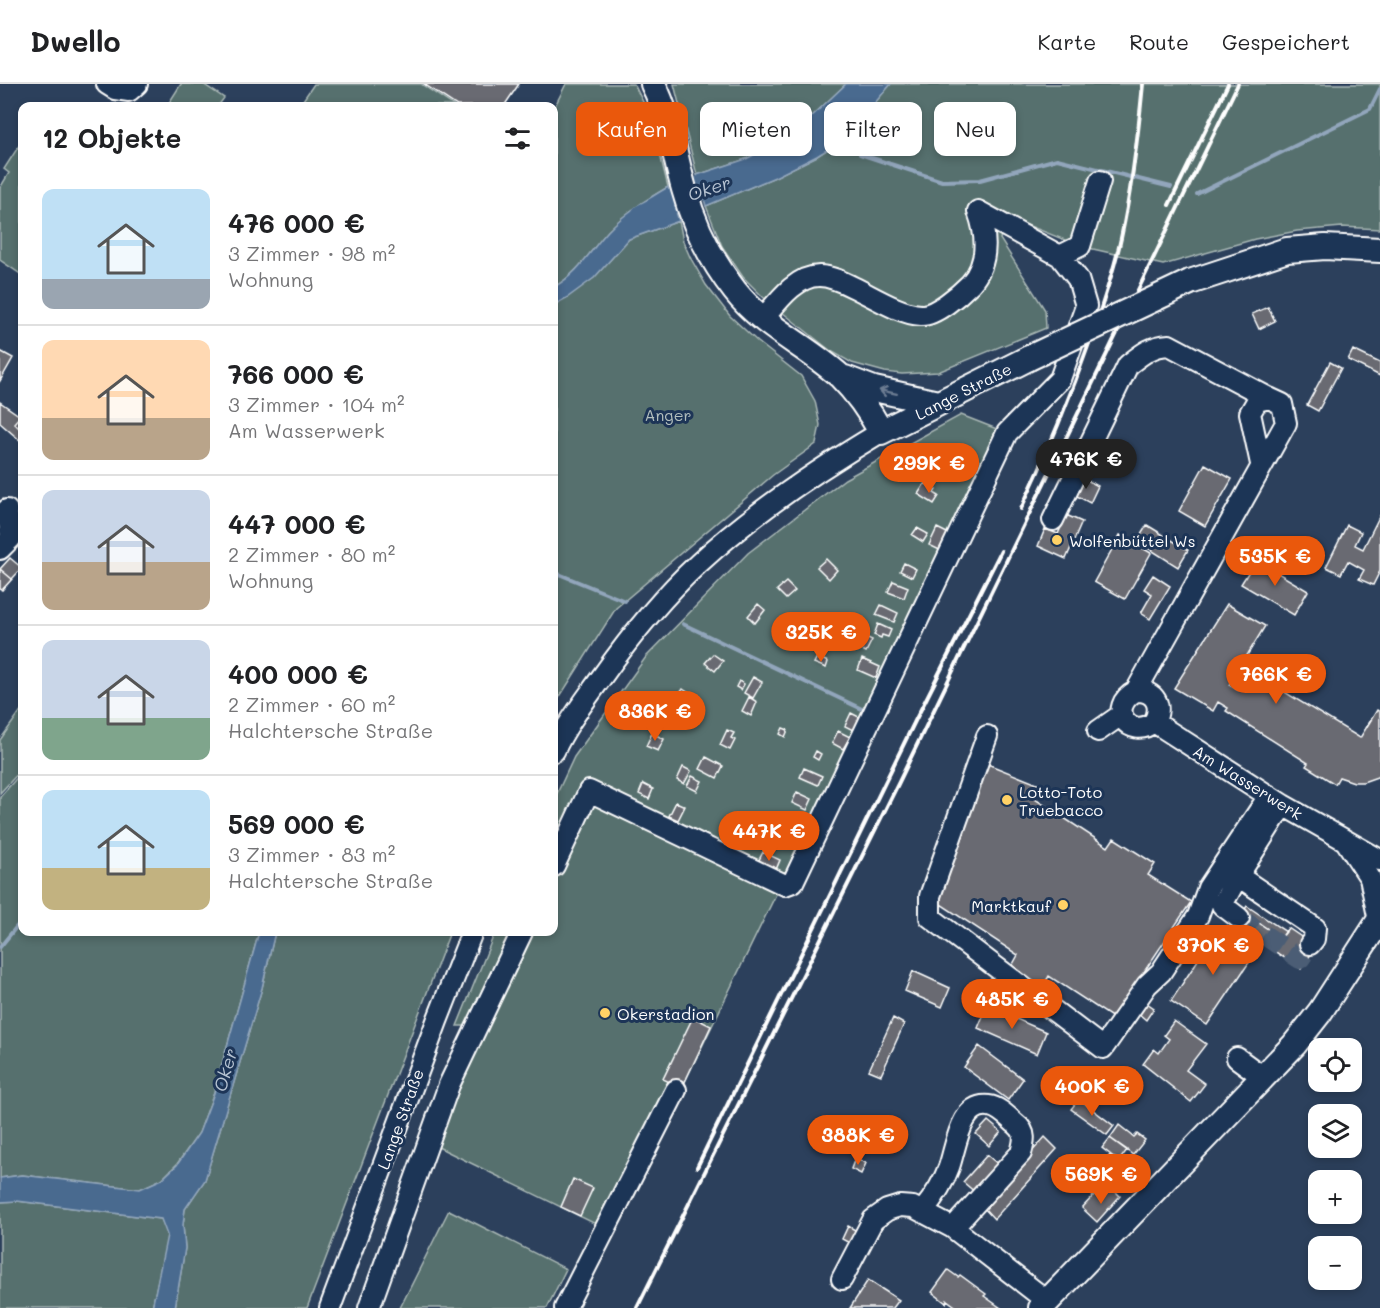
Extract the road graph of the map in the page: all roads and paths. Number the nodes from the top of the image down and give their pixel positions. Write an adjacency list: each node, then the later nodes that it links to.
1 (107, 84): 3 (street)
2 (654, 86): 7 (main road)
3 (133, 87)
4 (1100, 182): 6 (street)
5 (1380, 250): 10 (main road, Lange Straße, bridge)
6 (1060, 256): 7 (street); 25 (street)
7 (762, 320): 8 (main road)
8 (840, 376): 10 (main road, one-way to 8); 11 (main road)
9 (1269, 398): 12 (street); 12 (street); 14 (street)
10 (938, 403): 11 (main road, Lange Straße)
11 (881, 432): 21 (street, Lange Straße)
12 (1261, 464): 16 (street)
13 (7, 510): 15 (street)
14 (1053, 520)
15 (0, 549)
16 (1136, 691): 17 (street); 18 (street)
17 (1121, 715): 18 (street); 19 (street)
18 (1154, 722): 22 (street, Am Wasserwerk)
19 (1098, 731)
20 (987, 736): 22 (street)
21 (558, 742)
22 (1276, 801): 23 (street, Am Wasserwerk); 27 (street)
23 (1348, 841): 24 (street); 26 (street, Am Wasserwerk); 29 (street, Am Wasserwerk)
24 (1380, 842)
25 (558, 857)
26 (1380, 860)
27 (1238, 876): 28 (street); 32 (street)
28 (1239, 918)
29 (1380, 920): 34 (main road)
30 (470, 936): 40 (street, Lange Straße)
31 (520, 936): 41 (street)
32 (1310, 944)
33 (1237, 1058): 34 (street)
34 (1263, 1077): 39 (main road)
35 (676, 1090): 42 (street)
36 (923, 1211): 37 (street); 37 (street); 38 (street)
37 (953, 1228): 39 (street)
38 (842, 1279)
39 (1044, 1304)
40 (330, 1308)
41 (369, 1308)
42 (565, 1308)

